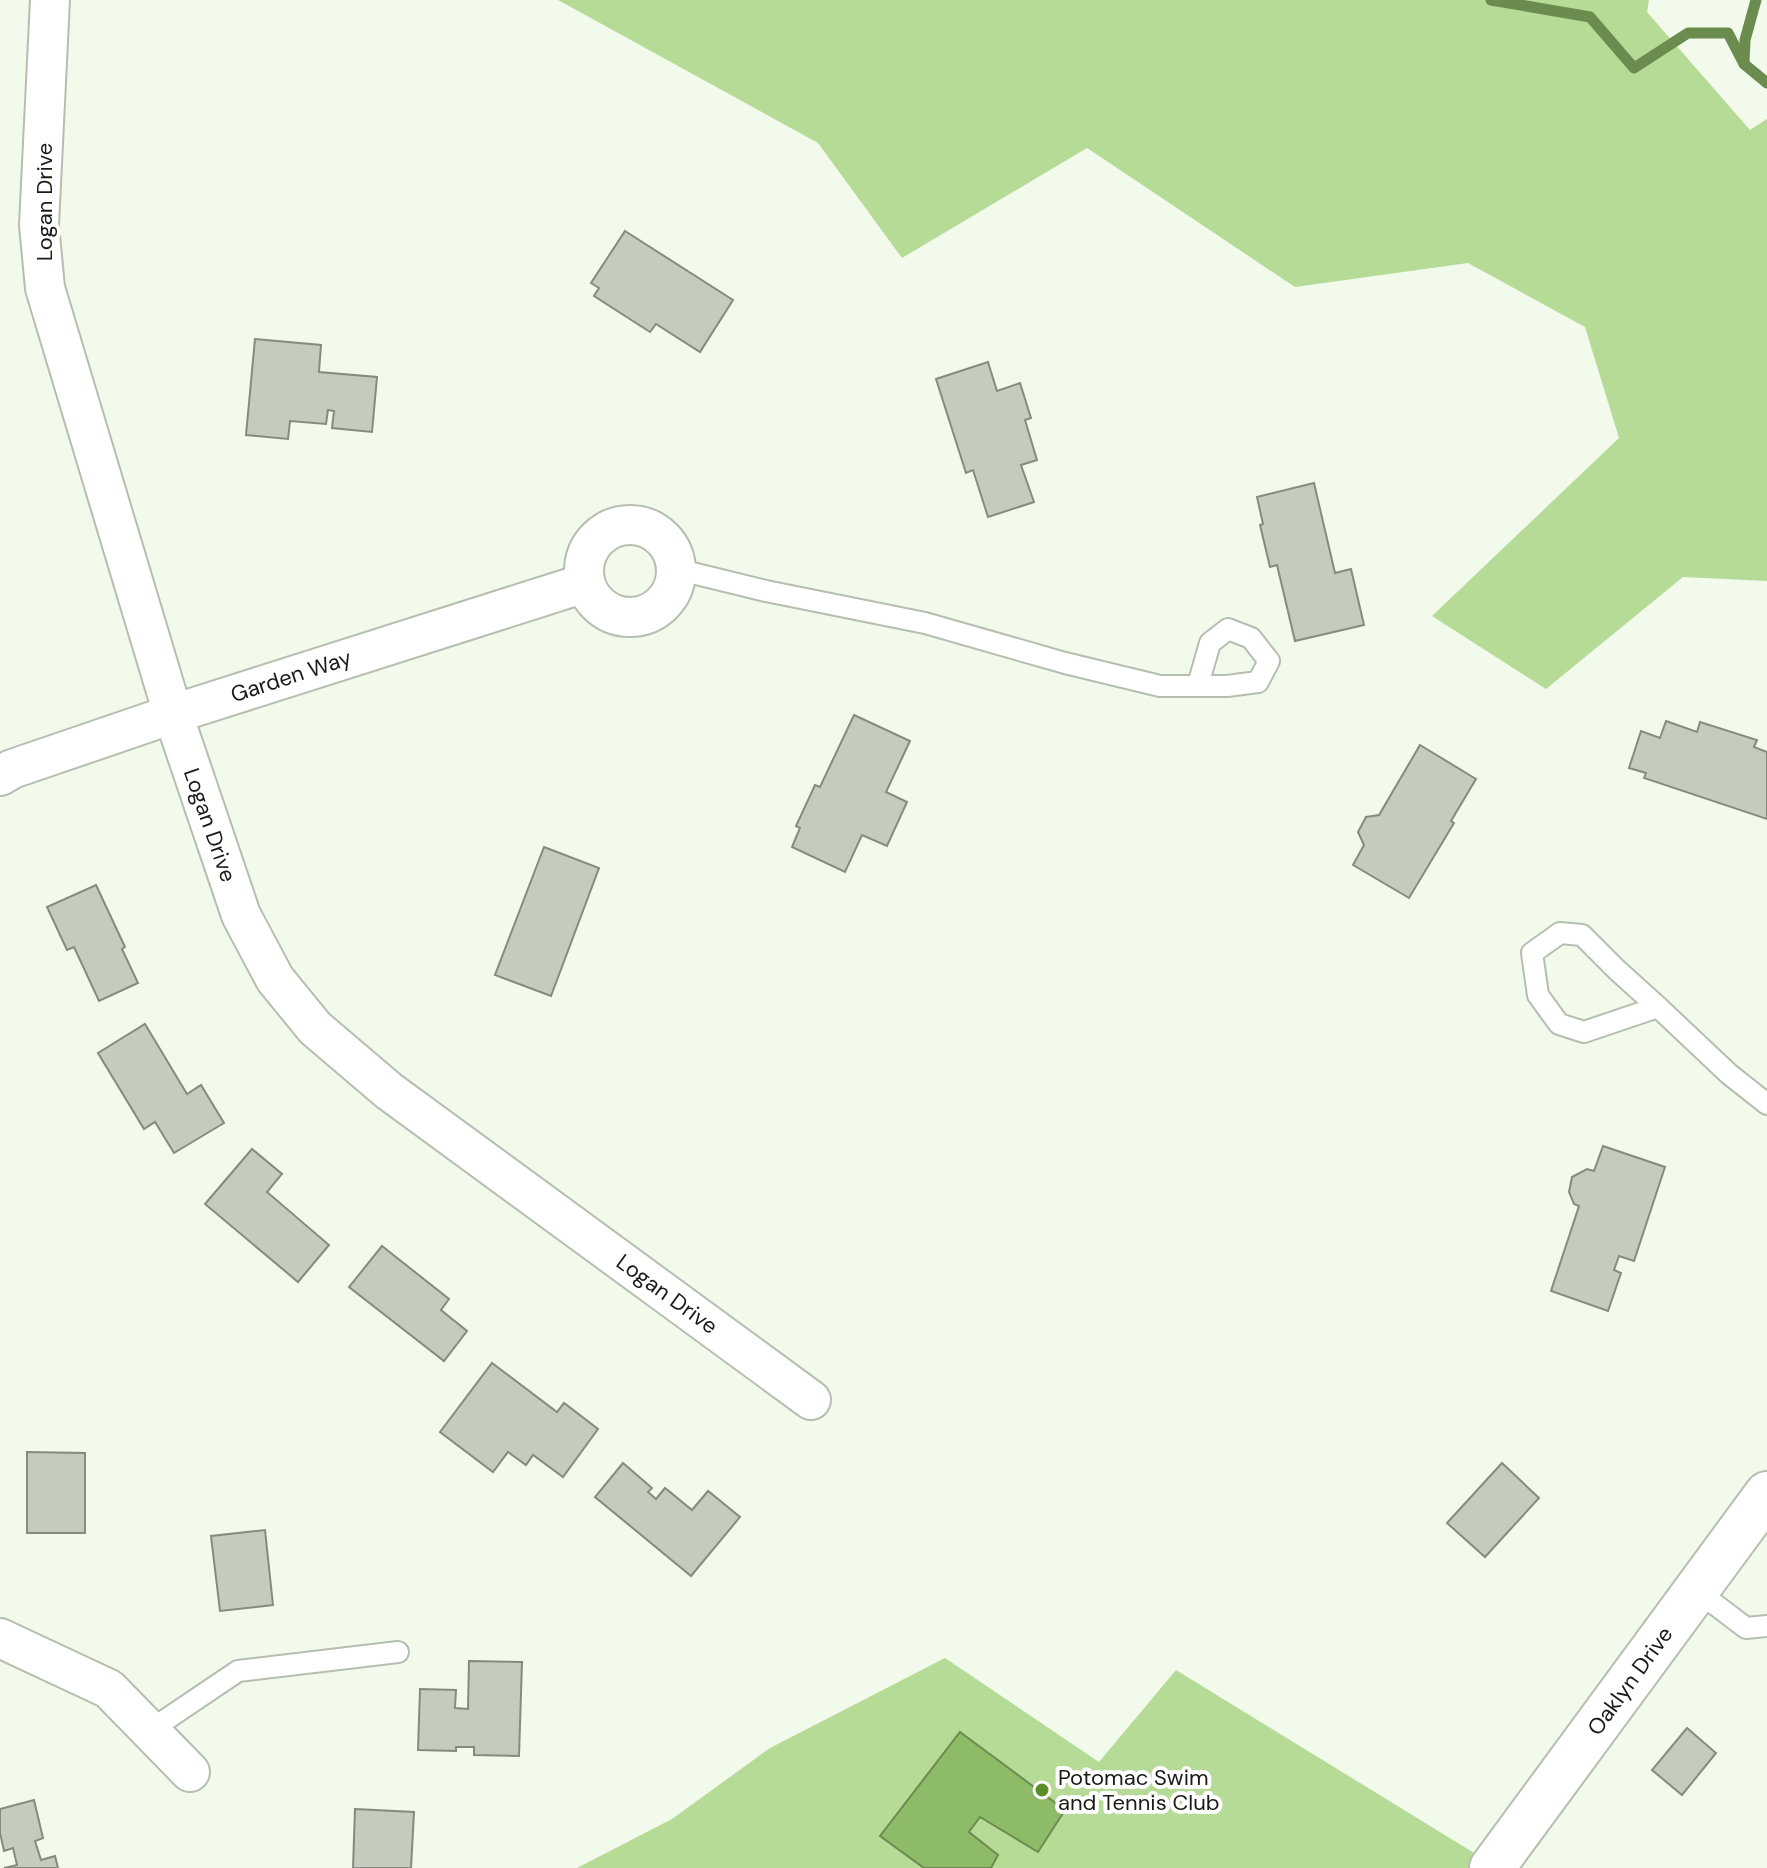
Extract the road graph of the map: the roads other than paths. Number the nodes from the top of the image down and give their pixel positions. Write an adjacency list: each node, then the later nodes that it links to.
1 (50, 0): 5 (street, Logan Drive)
2 (676, 569): 3 (street); 3 (street); 4 (lane)
3 (585, 583): 5 (street, Garden Way)
4 (1198, 685)
5 (173, 714): 6 (street, Garden Way); 9 (street, Logan Drive)
6 (0, 776)
7 (1658, 1007): 7 (lane); 8 (lane)
8 (1767, 1104)
9 (811, 1400)
10 (1767, 1494): 11 (street, Oaklyn Drive)
11 (1696, 1590): 12 (lane); 17 (street, Oaklyn Drive)
12 (1767, 1626)
13 (0, 1638): 15 (street)
14 (398, 1652): 15 (lane)
15 (149, 1731): 16 (street)
16 (190, 1772)
17 (1492, 1868)

